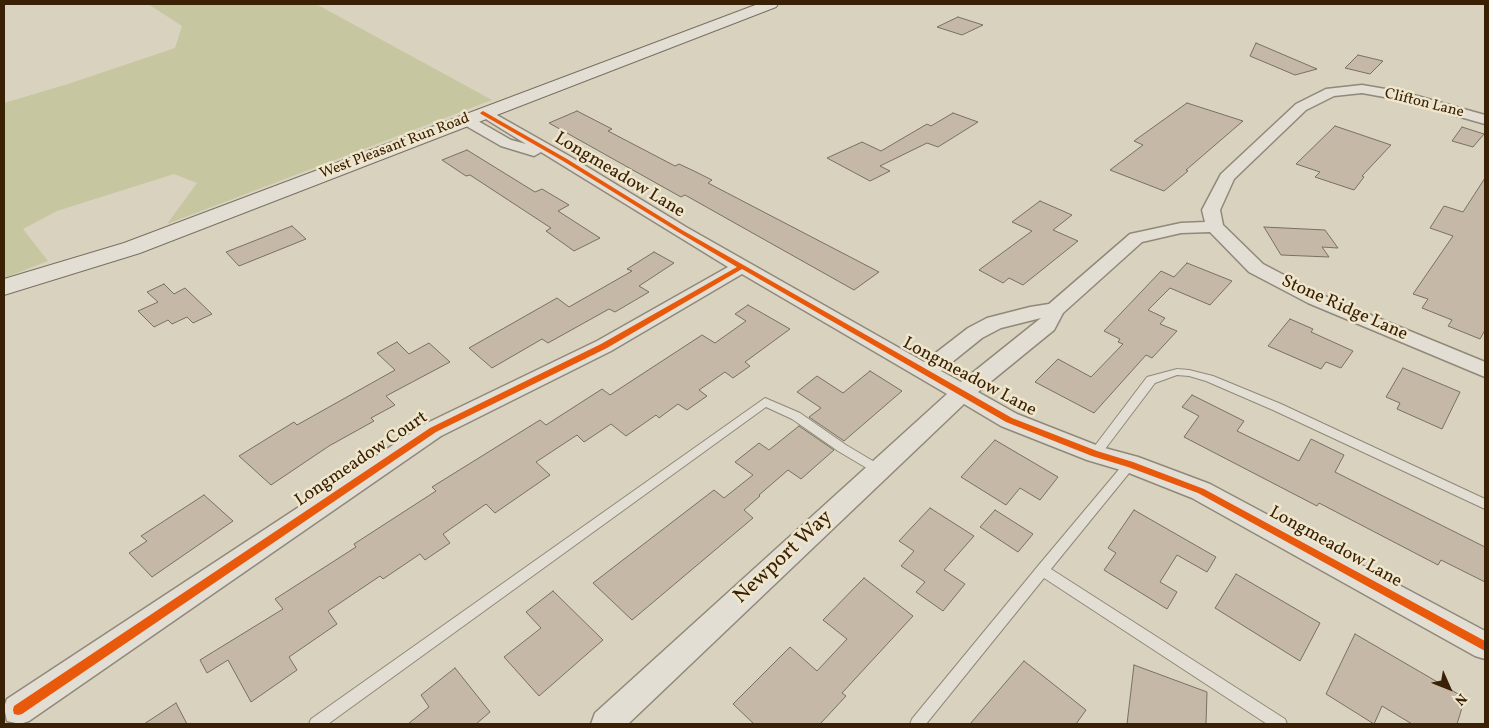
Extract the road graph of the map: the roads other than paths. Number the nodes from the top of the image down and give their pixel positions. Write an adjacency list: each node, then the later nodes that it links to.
1 (771, 4): 2 (main road, West Pleasant Run Road)
2 (474, 117): 5 (main road, West Pleasant Run Road); 6 (street, Longmeadow Lane)
3 (1485, 120): 4 (street, Clifton Lane)
4 (1215, 227): 9 (street, Newport Way); 12 (street, Stone Ridge Lane)
5 (132, 248): 7 (main road, West Pleasant Run Road); 8 (main road, West Pleasant Run Road)
6 (741, 267): 13 (street, Longmeadow Lane); 21 (street, Longmeadow Court)
7 (4, 286)
8 (4, 304)
9 (1055, 310): 10 (street); 11 (street, Newport Way)
10 (994, 323): 11 (street); 13 (street)
11 (1026, 342): 14 (street, Newport Way)
12 (1485, 370)
13 (925, 372): 14 (street, Longmeadow Lane)
14 (962, 393): 15 (street, Longmeadow Lane); 17 (street, Newport Way)
15 (1095, 454): 16 (street, Longmeadow Lane); 18 (lane)
16 (1130, 464): 19 (lane); 20 (street, Longmeadow Lane)
17 (879, 470): 22 (lane); 23 (street, Newport Way)
18 (1485, 504)
19 (1042, 570): 24 (lane); 25 (lane)
20 (1485, 646)
21 (14, 717)
22 (316, 724)
23 (606, 724)
24 (918, 724)
25 (1280, 724)

